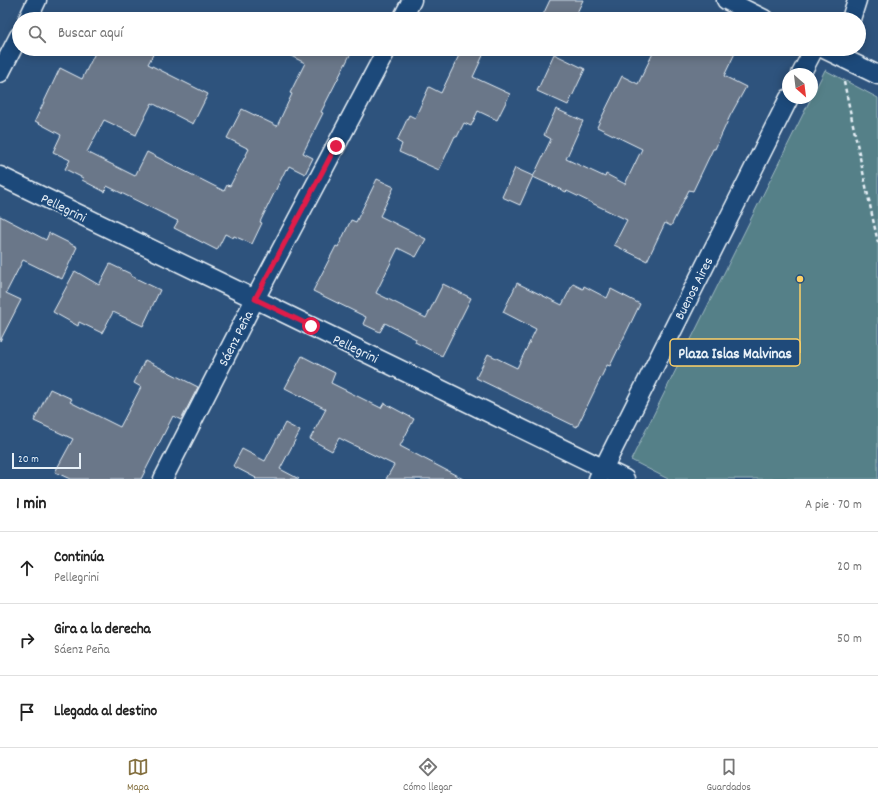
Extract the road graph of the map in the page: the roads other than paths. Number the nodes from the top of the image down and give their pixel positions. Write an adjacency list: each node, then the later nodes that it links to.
1 (37, 0): 5 (street)
2 (412, 0): 6 (street)
3 (726, 0): 7 (street)
4 (857, 0): 8 (street)
5 (31, 12)
6 (406, 12)
7 (750, 12)
8 (853, 12)
9 (12, 50): 14 (street)
10 (382, 56): 18 (street, Sáenz Peña)
11 (810, 56): 13 (street)
12 (843, 56): 15 (street)
13 (804, 68)
14 (0, 73)
15 (878, 75)
16 (786, 104): 19 (street, Buenos Aires)
17 (0, 176): 18 (street, Pellegrini)
18 (255, 299): 19 (street, Pellegrini); 20 (street, Sáenz Peña)
19 (600, 473): 21 (street, Pellegrini)
20 (163, 479)
21 (625, 479)

